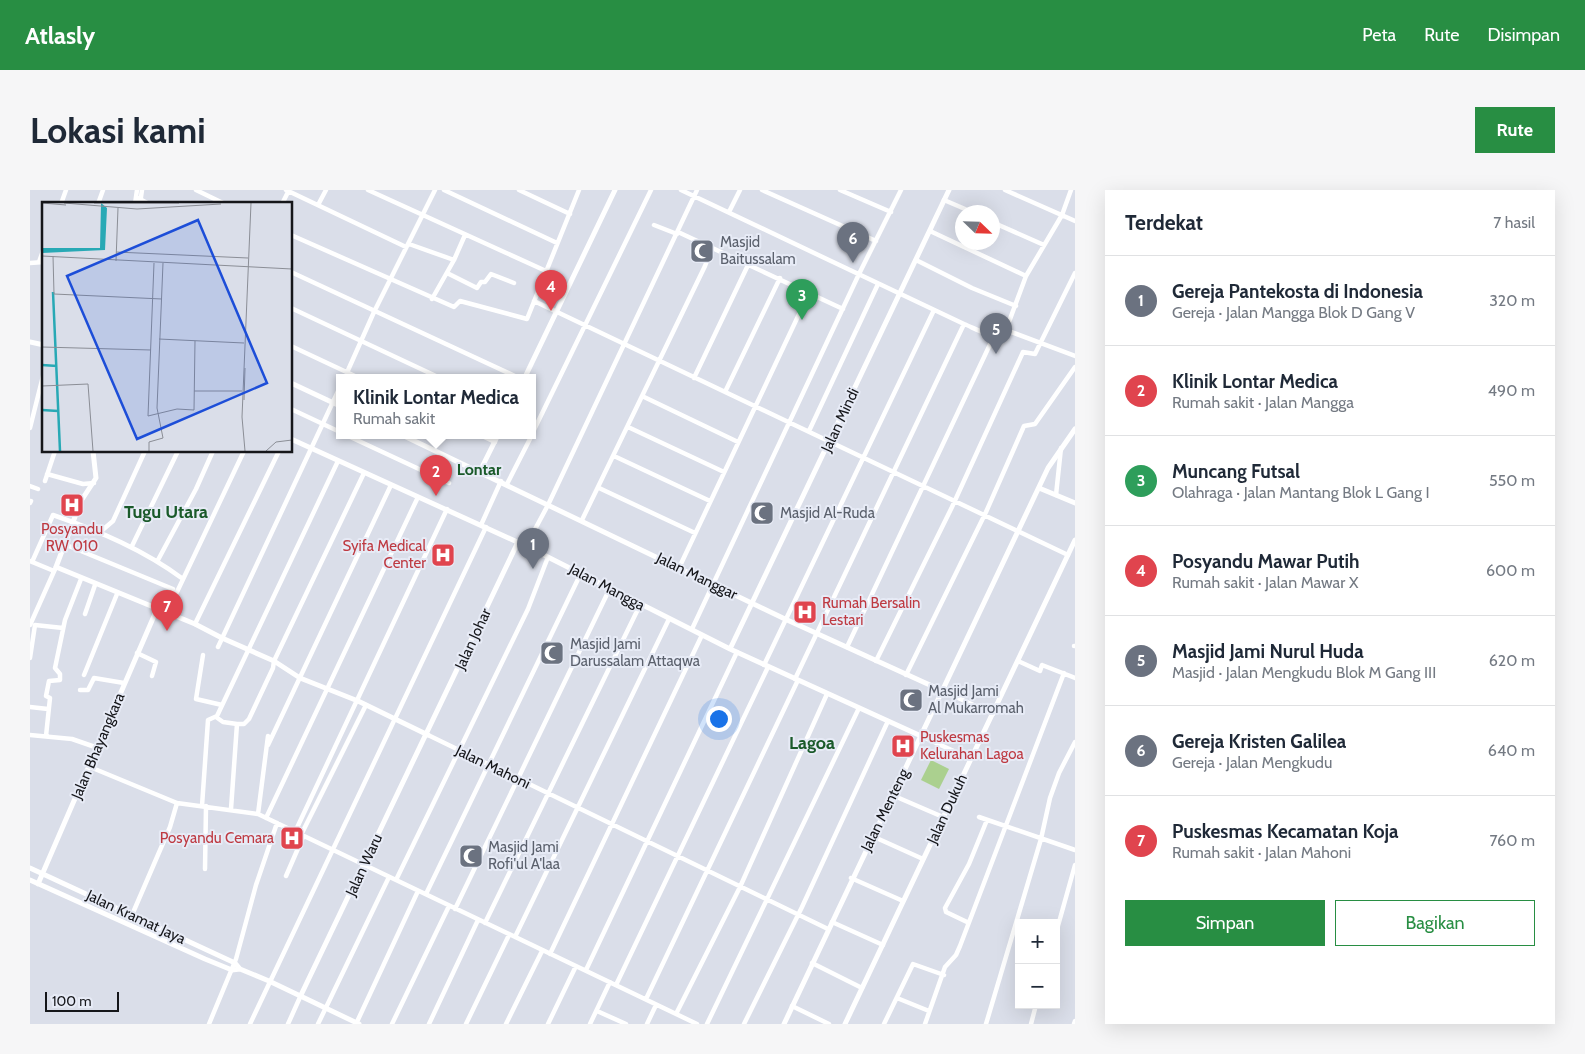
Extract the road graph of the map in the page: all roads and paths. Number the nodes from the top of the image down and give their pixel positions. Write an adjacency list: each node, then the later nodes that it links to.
1 (66, 190): 27 (street)
2 (103, 190): 28 (street)
3 (137, 190): 25 (street)
4 (142, 190): 25 (street)
5 (196, 190): 29 (street)
6 (288, 190): 30 (street); 31 (street)
7 (326, 190): 31 (street)
8 (368, 190): 37 (street)
9 (435, 190): 37 (street)
10 (444, 190): 46 (street)
11 (519, 190): 35 (street)
12 (579, 190): 35 (street)
13 (615, 190): 73 (street)
14 (652, 190): 76 (street)
15 (681, 190): 24 (street)
16 (697, 190): 24 (street)
17 (740, 190): 33 (street)
18 (762, 190): 45 (street)
19 (840, 190): 34 (street)
20 (901, 190): 34 (street)
21 (949, 190): 26 (street, Jalan Mindi)
22 (1005, 190): 36 (street)
23 (1071, 190): 36 (street)
24 (694, 197): 33 (street); 42 (street)
25 (138, 200)
26 (944, 200): 32 (street); 41 (street, Jalan Mindi)
27 (62, 202)
28 (99, 202)
29 (221, 202)
30 (283, 202)
31 (318, 205): 47 (street)
32 (956, 205)
33 (728, 212): 59 (street)
34 (891, 212): 45 (street)
35 (570, 214): 46 (street)
36 (1062, 215): 38 (street); 48 (street)
37 (423, 216): 44 (street); 47 (street)
38 (1075, 221)
39 (654, 225): 42 (street)
40 (1000, 226): 48 (street)
41 (930, 231): 51 (street, Jalan Mindi); 60 (street)
42 (678, 233): 49 (street); 81 (street)
43 (292, 235): 62 (street)
44 (465, 235): 50 (street); 55 (street)
45 (876, 241): 59 (street)
46 (557, 243): 55 (street)
47 (408, 245): 50 (street); 62 (street)
48 (1044, 245): 60 (street)
49 (712, 248): 54 (street); 84 (street)
50 (454, 260): 57 (street)
51 (916, 260): 66 (street, Jalan Mindi); 69 (street)
52 (41, 262): 53 (street)
53 (30, 263)
54 (748, 264): 61 (street); 91 (street)
55 (546, 271): 68 (street)
56 (292, 272): 74 (street)
57 (446, 273): 63 (street); 67 (street)
58 (1075, 273): 80 (street)
59 (859, 274): 64 (street); 71 (street)
60 (1026, 276): 69 (street)
61 (780, 278): 65 (street); 94 (street)
62 (390, 280): 67 (street); 74 (street)
63 (514, 283)
64 (878, 284): 66 (street); 108 (street)
65 (809, 293): 71 (street); 99 (street)
66 (899, 294): 72 (street); 115 (street, Jalan Mindi)
67 (432, 299): 68 (street)
68 (534, 302): 73 (street)
69 (1016, 306): 77 (street)
70 (292, 308): 79 (street)
71 (843, 309): 101 (street)
72 (934, 310): 75 (street); 128 (street)
73 (556, 311): 76 (street); 90 (street)
74 (374, 312): 79 (street); 89 (street)
75 (964, 324): 78 (street); 132 (street)
76 (585, 326): 81 (street); 103 (street)
77 (1006, 330): 78 (street); 80 (street)
78 (994, 336): 142 (street)
79 (361, 341): 86 (street); 88 (street)
80 (1040, 342): 83 (street); 148 (street)
81 (624, 344): 84 (street); 151 (street)
82 (292, 346): 86 (street)
83 (1075, 356)
84 (659, 361): 91 (street); 96 (street)
85 (1075, 367): 153 (street)
86 (347, 372): 87 (street)
87 (351, 374)
88 (432, 374)
89 (510, 374)
90 (526, 374)
91 (694, 378): 94 (street)
92 (42, 380): 105 (street)
93 (292, 383): 97 (street)
94 (725, 392): 99 (street)
95 (336, 396): 97 (street)
96 (642, 396): 104 (street); 117 (street)
97 (333, 403): 98 (street); 102 (street)
98 (336, 404)
99 (756, 406): 101 (street); 117 (street)
100 (292, 409): 102 (street)
101 (790, 421): 108 (street); 174 (street)
102 (323, 424): 107 (street); 119 (street)
103 (536, 426)
104 (628, 427): 127 (street); 131 (street)
105 (30, 428)
106 (1075, 429): 118 (street, Jalan Menteng)
107 (336, 430)
108 (809, 431): 115 (street)
109 (355, 439): 138 (street)
110 (411, 439): 130 (street, Jalan Manggar)
111 (488, 439): 116 (street)
112 (496, 439): 116 (street)
113 (530, 439): 139 (street)
114 (292, 440): 119 (street, Jalan Mangga)
115 (830, 441): 128 (street); 178 (street, Jalan Mindi)
116 (494, 442): 130 (street)
117 (738, 442): 131 (street)
118 (1061, 447): 144 (street, Jalan Menteng); 146 (street)
119 (311, 450): 129 (street, Jalan Mangga); 191 (street)
120 (55, 452): 134 (street)
121 (94, 452): 137 (street)
122 (145, 452): 158 (street)
123 (178, 452): 163 (street)
124 (213, 452): 167 (street)
125 (244, 452): 173 (street)
126 (279, 452): 185 (street)
127 (614, 456): 143 (street); 149 (street)
128 (865, 457): 132 (street); 184 (street)
129 (338, 461): 133 (street, Jalan Mangga); 196 (street)
130 (480, 471): 136 (street, Jalan Manggar)
131 (724, 472): 149 (street)
132 (894, 472): 142 (street); 189 (street)
133 (364, 473): 140 (street, Jalan Mangga); 201 (street)
134 (47, 474): 135 (street); 137 (street)
135 (45, 481)
136 (501, 481): 139 (street, Jalan Manggar); 156 (street)
137 (94, 483): 155 (street)
138 (449, 483)
139 (507, 484): 151 (street, Jalan Manggar)
140 (391, 485): 147 (street, Jalan Mangga); 209 (street)
141 (30, 486): 145 (street)
142 (923, 486): 148 (street); 193 (street)
143 (598, 488): 154 (street); 159 (street)
144 (1039, 488): 146 (street); 157 (street, Jalan Menteng)
145 (38, 489)
146 (1056, 495): 150 (street)
147 (418, 497): 152 (street, Jalan Mangga); 214 (street)
148 (955, 500): 153 (street); 202 (street)
149 (710, 501): 159 (street)
150 (1075, 503)
151 (548, 505): 154 (street, Jalan Manggar); 164 (street)
152 (447, 509): 156 (street, Jalan Mangga); 217 (street)
153 (984, 516): 157 (street); 207 (street)
154 (582, 520): 169 (street, Jalan Manggar)
155 (72, 523): 158 (street); 162 (street); 168 (street)
156 (483, 526): 161 (street, Jalan Mangga); 225 (street)
157 (1018, 532): 165 (street); 215 (street, Jalan Menteng)
158 (99, 533): 163 (street)
159 (695, 533): 169 (street)
160 (1075, 540): 165 (street, Jalan Dukuh)
161 (518, 542): 164 (street, Jalan Mangga); 228 (street, Jalan Johar)
162 (64, 544): 170 (street); 181 (street)
163 (132, 546): 167 (street)
164 (526, 546): 166 (street, Jalan Mangga)
165 (1068, 555): 203 (street, Jalan Dukuh)
166 (548, 557): 171 (street, Jalan Mangga); 236 (street)
167 (158, 560): 173 (street)
168 (31, 561): 170 (street)
169 (679, 568): 174 (street, Jalan Manggar)
170 (55, 569): 172 (street, Jalan Mahoni); 186 (street)
171 (581, 573): 176 (street, Jalan Mangga); 238 (street)
172 (81, 579): 175 (street, Jalan Mahoni); 187 (street)
173 (183, 579): 181 (street)
174 (713, 584): 178 (street, Jalan Manggar); 188 (street)
175 (95, 585): 177 (street, Jalan Mahoni); 182 (street)
176 (610, 588): 179 (street, Jalan Mangga); 240 (street)
177 (117, 594): 180 (street, Jalan Mahoni); 206 (street)
178 (751, 602): 184 (street, Jalan Manggar); 195 (street, Jalan Mindi)
179 (640, 605): 183 (street, Jalan Mangga); 241 (street)
180 (157, 609): 181 (street, Jalan Mahoni); 198 (street, Jalan Bhayangkara)
181 (165, 612): 185 (street, Jalan Mahoni)
182 (85, 614)
183 (669, 619): 188 (street, Jalan Mangga); 245 (street)
184 (785, 619): 189 (street, Jalan Manggar); 204 (street)
185 (196, 624): 191 (street, Jalan Mahoni)
186 (30, 625)
187 (63, 628): 194 (street); 222 (street)
188 (692, 629): 190 (street, Jalan Mangga)
189 (816, 633): 193 (street, Jalan Manggar); 211 (street)
190 (702, 635): 195 (street, Jalan Mangga); 253 (street)
191 (222, 638): 192 (street); 196 (street, Jalan Mahoni)
192 (218, 647)
193 (847, 647): 202 (street, Jalan Manggar)
194 (30, 648): 200 (street)
195 (730, 649): 197 (street, Jalan Mangga)
196 (247, 650): 201 (street, Jalan Mahoni); 218 (street)
197 (738, 652): 204 (street, Jalan Mangga); 259 (street)
198 (137, 653): 208 (street); 212 (street, Jalan Bhayangkara)
199 (204, 655): 218 (street)
200 (30, 658)
201 (274, 661): 209 (street, Jalan Mahoni); 227 (street)
202 (876, 661): 207 (street, Jalan Manggar)
203 (1018, 661): 205 (street); 223 (street, Jalan Dukuh)
204 (766, 666): 211 (street, Jalan Mangga); 262 (street)
205 (1064, 673): 210 (street); 254 (street)
206 (84, 675)
207 (906, 675): 215 (street, Jalan Manggar)
208 (152, 676)
209 (300, 678): 214 (street, Jalan Mahoni); 234 (street)
210 (1075, 678)
211 (796, 680): 216 (street, Jalan Mangga); 268 (street)
212 (124, 684): 213 (street); 235 (street, Jalan Bhayangkara)
213 (80, 690)
214 (328, 690): 217 (street, Jalan Mahoni); 250 (street)
215 (943, 692): 223 (street, Jalan Manggar); 232 (street, Jalan Menteng)
216 (827, 694): 221 (street, Jalan Mangga); 276 (street)
217 (358, 701): 219 (street, Jalan Mahoni); 255 (street)
218 (222, 705): 224 (street)
219 (366, 705): 225 (street, Jalan Mahoni); 256 (street)
220 (30, 707): 222 (street)
221 (859, 708): 226 (street, Jalan Mangga); 279 (street)
222 (48, 709): 230 (street)
223 (993, 714): 237 (street, Jalan Dukuh)
224 (216, 717): 227 (street); 244 (street)
225 (396, 719): 228 (street, Jalan Mahoni); 260 (street)
226 (888, 721): 232 (street, Jalan Mangga); 284 (street)
227 (237, 727): 246 (street)
228 (428, 734): 236 (street, Jalan Mahoni); 265 (street, Jalan Waru)
229 (30, 735): 230 (street)
230 (46, 736): 235 (street)
231 (268, 736): 234 (street)
232 (921, 736): 237 (street); 242 (street, Jalan Menteng)
233 (1075, 742): 258 (street)
234 (268, 745): 247 (street)
235 (98, 748): 239 (street, Jalan Bhayangkara)
236 (458, 750): 238 (street, Jalan Mahoni); 274 (street)
237 (971, 759): 248 (street, Jalan Dukuh)
238 (488, 765): 240 (street, Jalan Mahoni); 278 (street)
239 (90, 767): 243 (street); 269 (street, Jalan Bhayangkara)
240 (518, 779): 241 (street, Jalan Mahoni); 282 (street)
241 (548, 794): 245 (street, Jalan Mahoni); 289 (street)
242 (892, 795): 248 (street); 257 (street, Jalan Menteng)
243 (178, 803): 244 (street); 283 (street)
244 (204, 806): 246 (street); 267 (street)
245 (577, 806): 253 (street, Jalan Mahoni); 292 (street)
246 (231, 810): 247 (street)
247 (258, 814): 250 (street)
248 (943, 817): 263 (street, Jalan Dukuh)
249 (980, 817): 251 (street)
250 (266, 818): 252 (street)
251 (987, 820): 254 (street); 287 (street)
252 (277, 823): 255 (street); 296 (street)
253 (610, 825): 259 (street, Jalan Mahoni); 295 (street)
254 (1004, 826): 258 (street); 287 (street)
255 (294, 832): 256 (street)
256 (302, 836): 260 (street); 270 (street)
257 (872, 836): 263 (street); 272 (street, Jalan Menteng)
258 (1041, 840): 261 (street); 338 (street)
259 (647, 842): 262 (street, Jalan Mahoni); 301 (street)
260 (333, 850): 265 (street); 303 (street)
261 (1075, 850)
262 (678, 856): 268 (street, Jalan Mahoni); 305 (street)
263 (923, 859): 280 (street, Jalan Dukuh)
264 (1075, 865): 285 (street)
265 (364, 866): 271 (street); 307 (street, Jalan Waru)
266 (30, 868): 269 (street, Jalan Kramat Jaya)
267 (205, 869)
268 (708, 870): 276 (street, Jalan Mahoni); 309 (street)
269 (43, 874): 275 (street, Jalan Bhayangkara); 283 (street, Jalan Kramat Jaya)
270 (286, 876)
271 (389, 877): 274 (street); 312 (street)
272 (851, 878): 280 (street); 286 (street, Jalan Menteng)
273 (30, 880): 275 (street, Jalan Kramat Jaya)
274 (396, 880): 277 (street)
275 (38, 884): 300 (street, Jalan Kramat Jaya)
276 (740, 887): 279 (street, Jalan Mahoni); 316 (street)
277 (418, 891): 278 (street); 321 (street)
278 (426, 894): 281 (street)
279 (768, 900): 284 (street, Jalan Mahoni); 331 (street)
280 (903, 902): 293 (street, Jalan Dukuh)
281 (448, 908): 282 (street); 322 (street)
282 (455, 909): 288 (street)
283 (132, 915): 296 (street, Jalan Kramat Jaya)
284 (798, 915): 290 (street, Jalan Mahoni); 332 (street)
285 (1060, 919)
286 (832, 922): 290 (street, Jalan Menteng); 293 (street)
287 (967, 922): 302 (street)
288 (477, 923): 289 (street); 323 (street)
289 (485, 923): 291 (street)
290 (828, 929): 297 (street, Jalan Menteng)
291 (509, 936): 292 (street); 324 (street)
292 (515, 938): 294 (street)
293 (883, 945): 306 (street, Jalan Dukuh)
294 (542, 951): 295 (street); 325 (street)
295 (550, 954): 298 (street)
296 (235, 963): 299 (street, Jalan Kramat Jaya); 300 (street)
297 (812, 963): 306 (street); 311 (street, Jalan Menteng)
298 (576, 966): 301 (street); 326 (street)
299 (240, 969): 300 (street, Jalan Kramat Jaya); 303 (street, Jalan Kramat Jaya)
300 (232, 970): 317 (street)
301 (586, 970): 304 (street)
302 (944, 975): 308 (street); 315 (street)
303 (270, 981): 307 (street, Jalan Kramat Jaya); 318 (street)
304 (610, 982): 305 (street); 314 (street)
305 (616, 985): 309 (street)
306 (862, 988): 335 (street, Jalan Dukuh)
307 (301, 995): 312 (street, Jalan Kramat Jaya); 319 (street)
308 (897, 998): 315 (street); 336 (street)
309 (646, 999): 310 (street)
310 (656, 1005): 316 (street); 329 (street)
311 (792, 1006): 333 (street, Jalan Menteng); 334 (street)
312 (326, 1007): 320 (street); 321 (street, Jalan Kramat Jaya)
313 (1035, 1009): 339 (street)
314 (597, 1011): 327 (street); 328 (street)
315 (929, 1011): 337 (street)
316 (676, 1014): 330 (street)
317 (210, 1024)
318 (250, 1024)
319 (288, 1024)
320 (318, 1024)
321 (357, 1024)
322 (392, 1024)
323 (429, 1024)
324 (466, 1024)
325 (506, 1024)
326 (548, 1024)
327 (590, 1024)
328 (626, 1024)
329 (647, 1024)
330 (697, 1024)
331 (707, 1024)
332 (744, 1024)
333 (784, 1024)
334 (829, 1024)
335 (845, 1024)
336 (884, 1024)
337 (925, 1024)
338 (986, 1024)
339 (1031, 1024)

